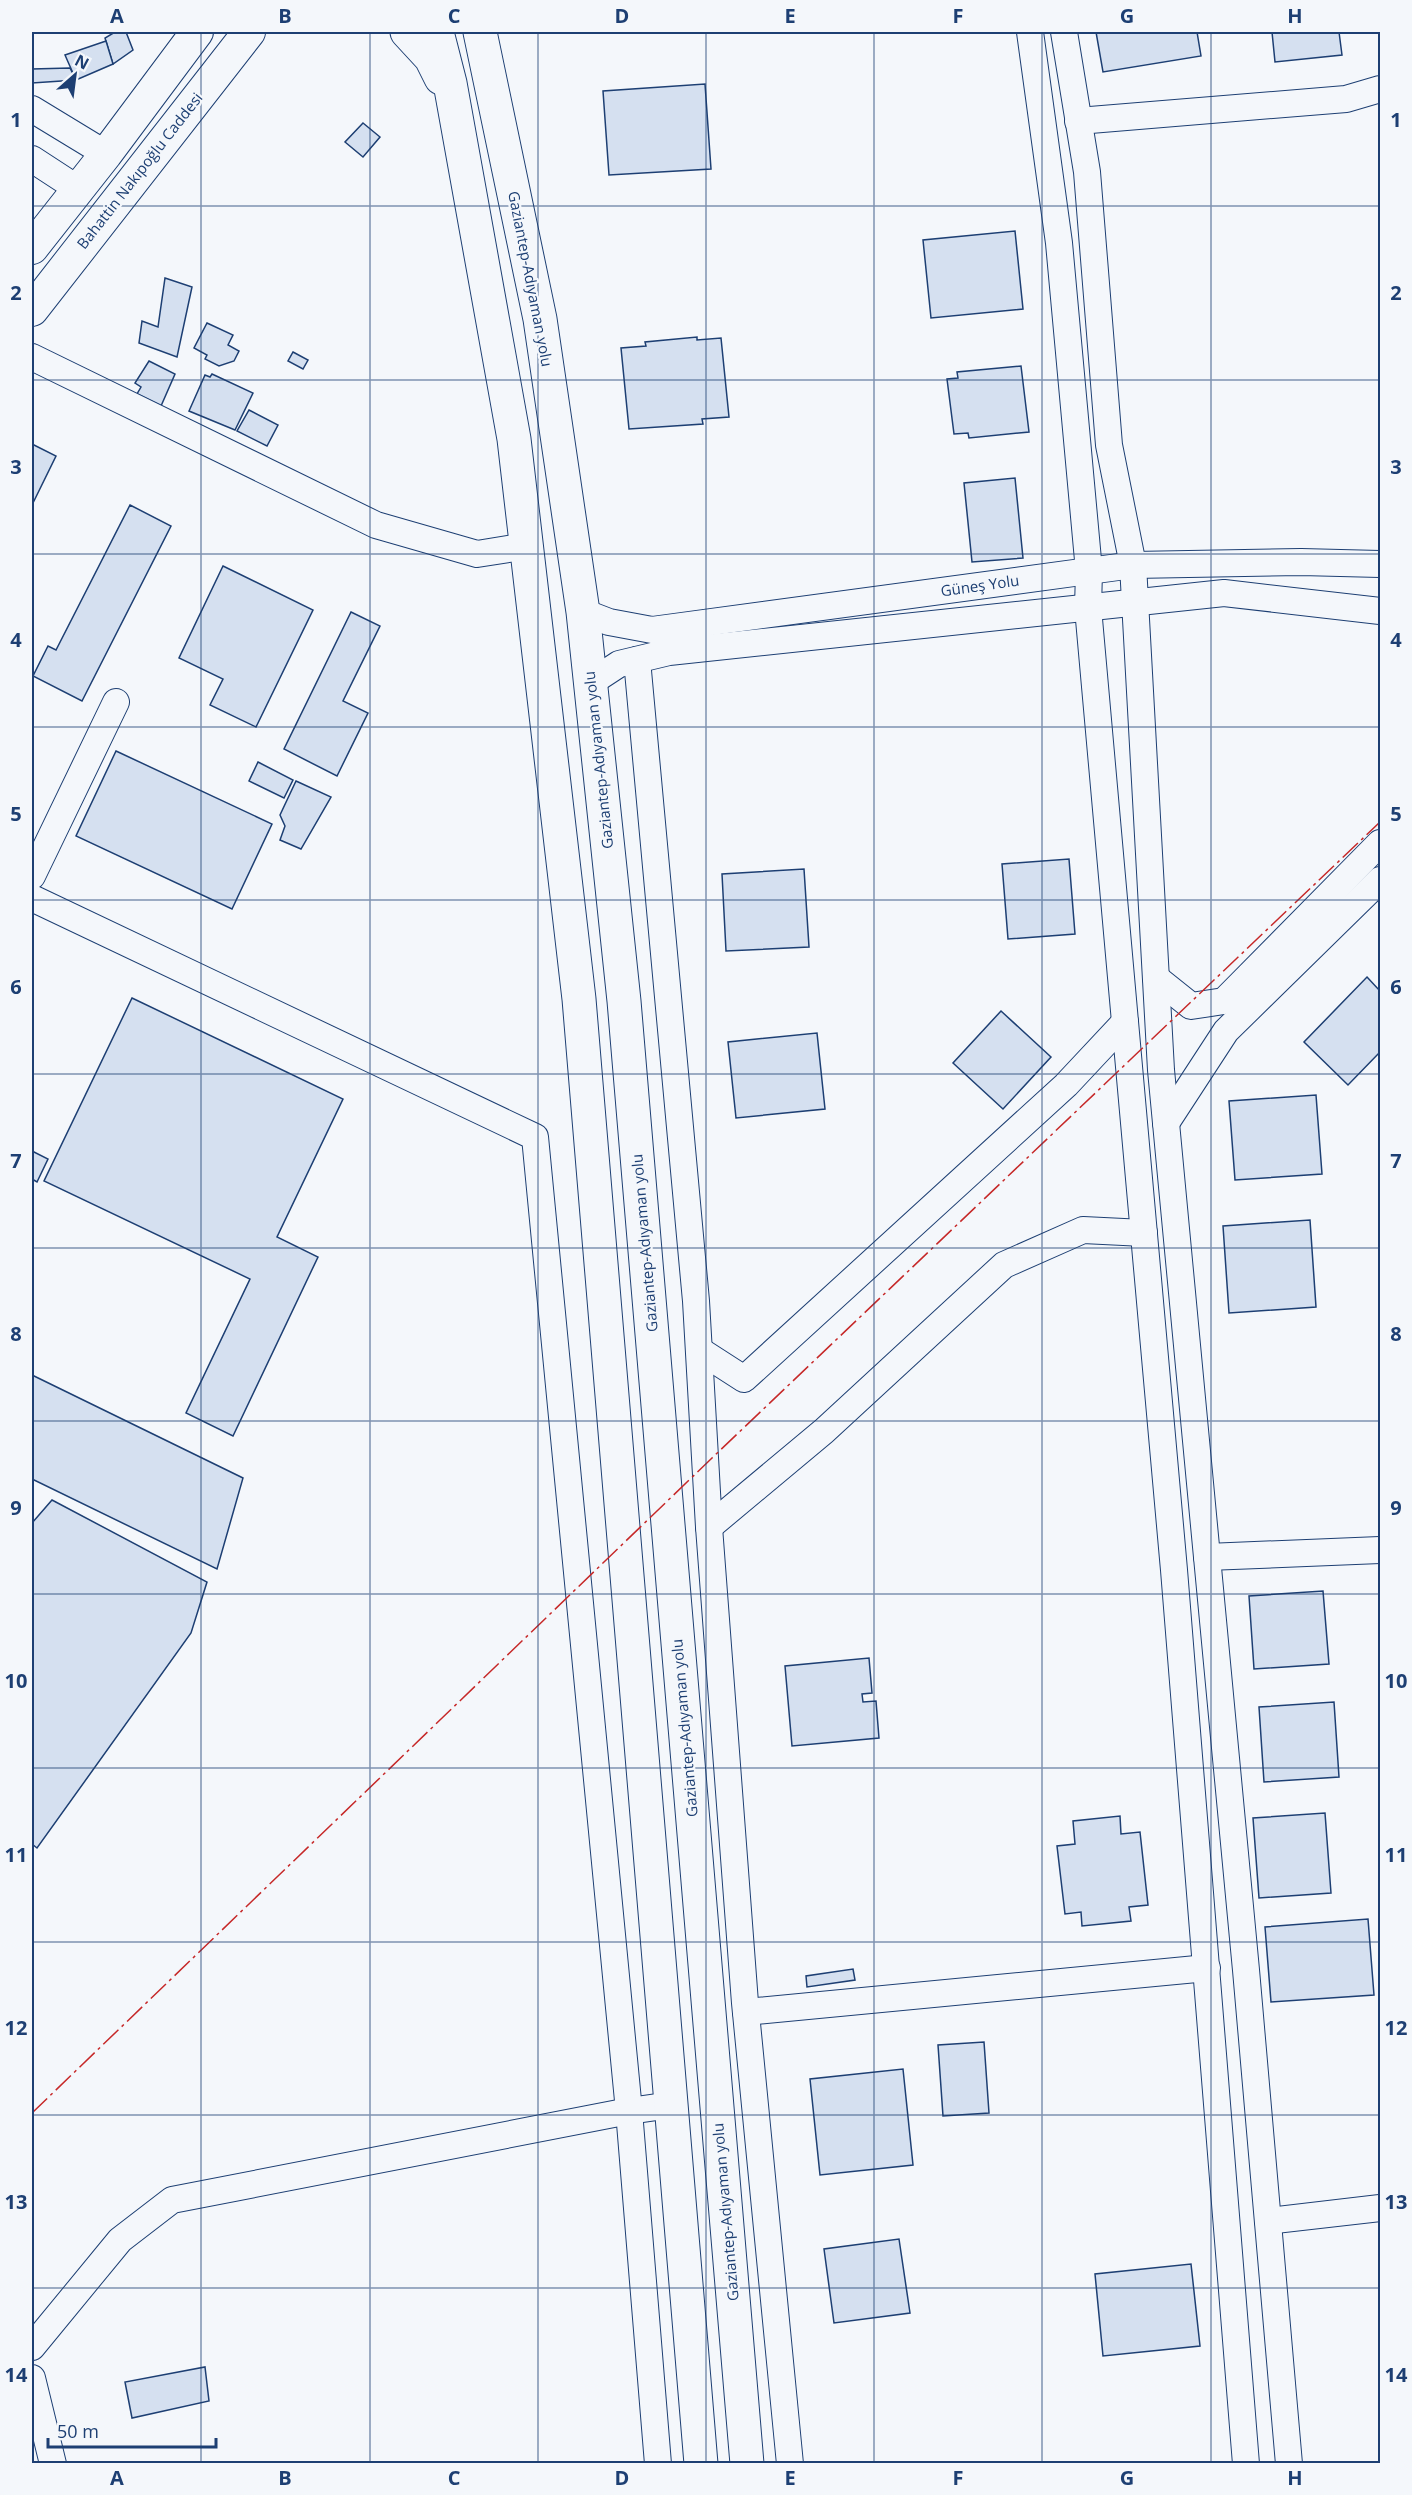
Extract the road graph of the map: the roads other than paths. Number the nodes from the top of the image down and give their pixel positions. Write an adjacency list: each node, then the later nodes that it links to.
1 (197, 32): 12 (main road)
2 (249, 32): 16 (main road, Bahattin Nakıpoğlu Caddesi)
3 (407, 32): 10 (highway)
4 (437, 32): 10 (highway)
5 (480, 32): 25 (highway, Gaziantep-Adıyaman yolu)
6 (1030, 32): 21 (street)
7 (1064, 32): 11 (street)
8 (1380, 89): 11 (street)
9 (32, 109): 12 (street)
10 (455, 109): 18 (highway)
11 (1078, 121): 20 (street)
12 (106, 154): 14 (main road)
13 (32, 159): 14 (street)
14 (78, 189): 15 (main road)
15 (32, 248)
16 (32, 310)
17 (32, 357): 18 (street)
18 (527, 546): 43 (highway)
19 (1380, 564): 20 (street, Güneş Yolu)
20 (1132, 565): 21 (street, Güneş Yolu); 22 (street)
21 (1089, 571): 23 (street); 25 (street, Güneş Yolu)
22 (1135, 603): 23 (street); 24 (street); 33 (street)
23 (1088, 608): 26 (street); 34 (street)
24 (1380, 611)
25 (583, 612): 27 (highway, Gaziantep-Adıyaman yolu)
26 (636, 660): 27 (street); 37 (street)
27 (590, 683): 52 (highway, Gaziantep-Adıyaman yolu)
28 (116, 702): 30 (street)
29 (1380, 843): 33 (street)
30 (32, 876)
31 (1379, 886): 35 (street)
32 (32, 898): 44 (street)
33 (1156, 978): 35 (street)
34 (1125, 1022): 36 (street); 37 (street)
35 (1166, 1123): 40 (street)
36 (1144, 1233): 38 (street); 41 (street)
37 (699, 1350): 38 (street)
38 (709, 1527): 42 (street)
39 (1380, 1550): 40 (street)
40 (1207, 1557): 46 (street)
41 (1208, 1968): 42 (street); 54 (street)
42 (746, 2012): 53 (street)
43 (671, 2105): 44 (street); 51 (highway)
44 (629, 2111): 47 (street); 50 (street)
45 (1380, 2208): 46 (street)
46 (1268, 2221): 55 (street)
47 (32, 2347)
48 (32, 2378): 49 (street)
49 (53, 2463)
50 (658, 2463)
51 (701, 2463)
52 (747, 2463)
53 (790, 2463)
54 (1246, 2463)
55 (1288, 2463)

